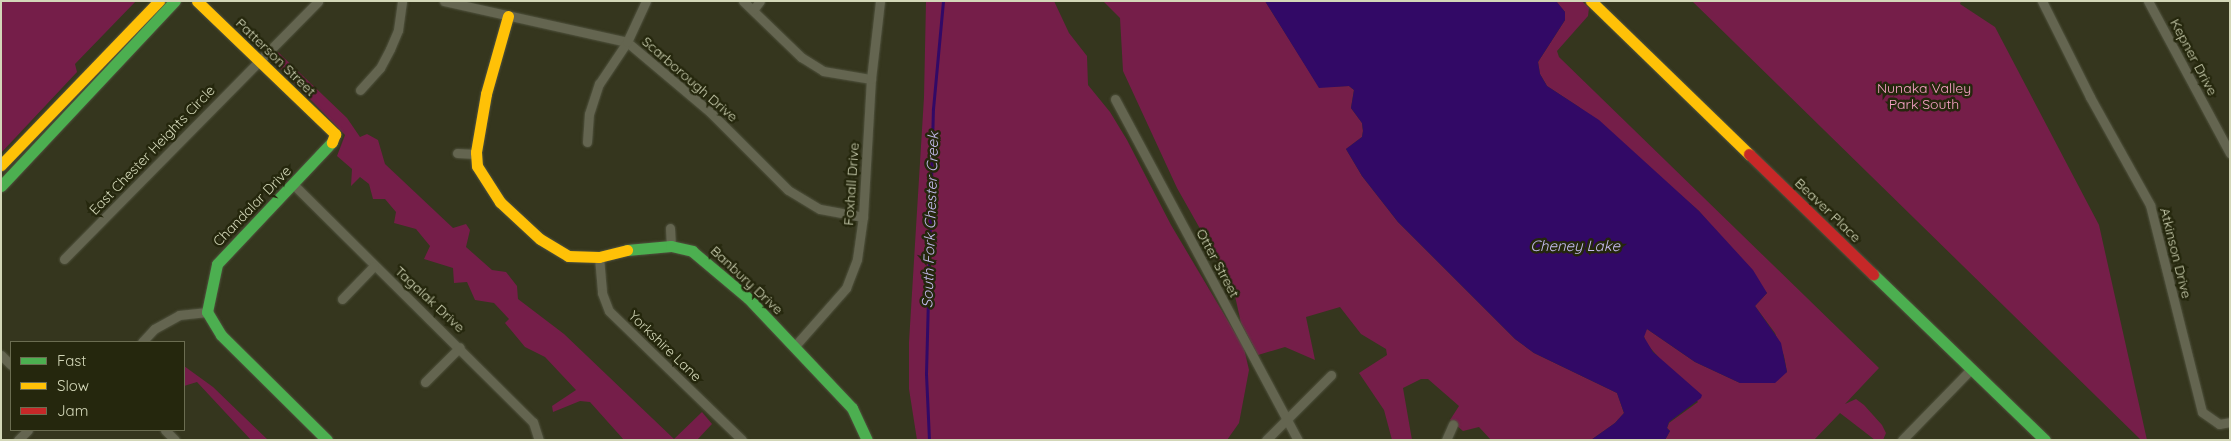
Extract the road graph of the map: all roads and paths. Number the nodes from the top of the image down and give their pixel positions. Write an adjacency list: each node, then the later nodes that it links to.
1 (159, 1): 26 (street)
2 (175, 1): 28 (street)
3 (197, 1): 17 (street, Patterson Street)
4 (318, 1): 17 (street)
5 (402, 1): 19 (street)
6 (646, 1): 16 (street)
7 (743, 1): 14 (street)
8 (760, 1): 14 (street)
9 (880, 1): 18 (street, Foxhall Drive)
10 (1591, 1): 40 (street, Beaver Place)
11 (2042, 1): 44 (street, Atkinson Drive)
12 (2148, 1): 24 (street, Kepner Drive)
13 (450, 2): 15 (street, Scarborough Drive)
14 (753, 10): 18 (street)
15 (508, 16): 16 (street, Scarborough Drive); 25 (street, Banbury Drive)
16 (627, 42): 22 (street); 29 (street, Scarborough Drive)
17 (259, 60): 21 (street, Patterson Street); 33 (street, East Chester Heights Circle)
18 (871, 79): 29 (street, Foxhall Drive)
19 (360, 90)
20 (1115, 99): 43 (street, Otter Street)
21 (335, 134): 27 (street, Chandalar Drive)
22 (587, 142)
23 (457, 153): 25 (street)
24 (2230, 153)
25 (476, 154): 32 (street, Banbury Drive)
26 (1, 165)
27 (293, 184): 34 (street, Tagalak Drive); 36 (street, Chandalar Drive)
28 (1, 186)
29 (863, 217): 39 (street, Foxhall Drive)
30 (670, 228): 31 (street)
31 (671, 246): 32 (street, Banbury Drive); 39 (street, Banbury Drive)
32 (599, 257): 52 (street, Yorkshire Lane)
33 (64, 259)
34 (374, 266): 35 (street); 38 (street, Tagalak Drive)
35 (342, 299)
36 (208, 312): 37 (street); 50 (street)
37 (143, 341)
38 (460, 346): 42 (street); 51 (street, Tagalak Drive)
39 (794, 347): 53 (street, Banbury Drive)
40 (1971, 369): 57 (street); 58 (street, Beaver Place)
41 (1331, 375): 43 (street)
42 (426, 382)
43 (1286, 420): 54 (street); 55 (street, Otter Street)
44 (2230, 422)
45 (1452, 424): 56 (street)
46 (27, 431): 48 (street)
47 (166, 431): 49 (street)
48 (18, 440)
49 (175, 440)
50 (328, 440)
51 (539, 440)
52 (742, 440)
53 (867, 440)
54 (1266, 440)
55 (1298, 440)
56 (1446, 440)
57 (1902, 440)
58 (2045, 440)

